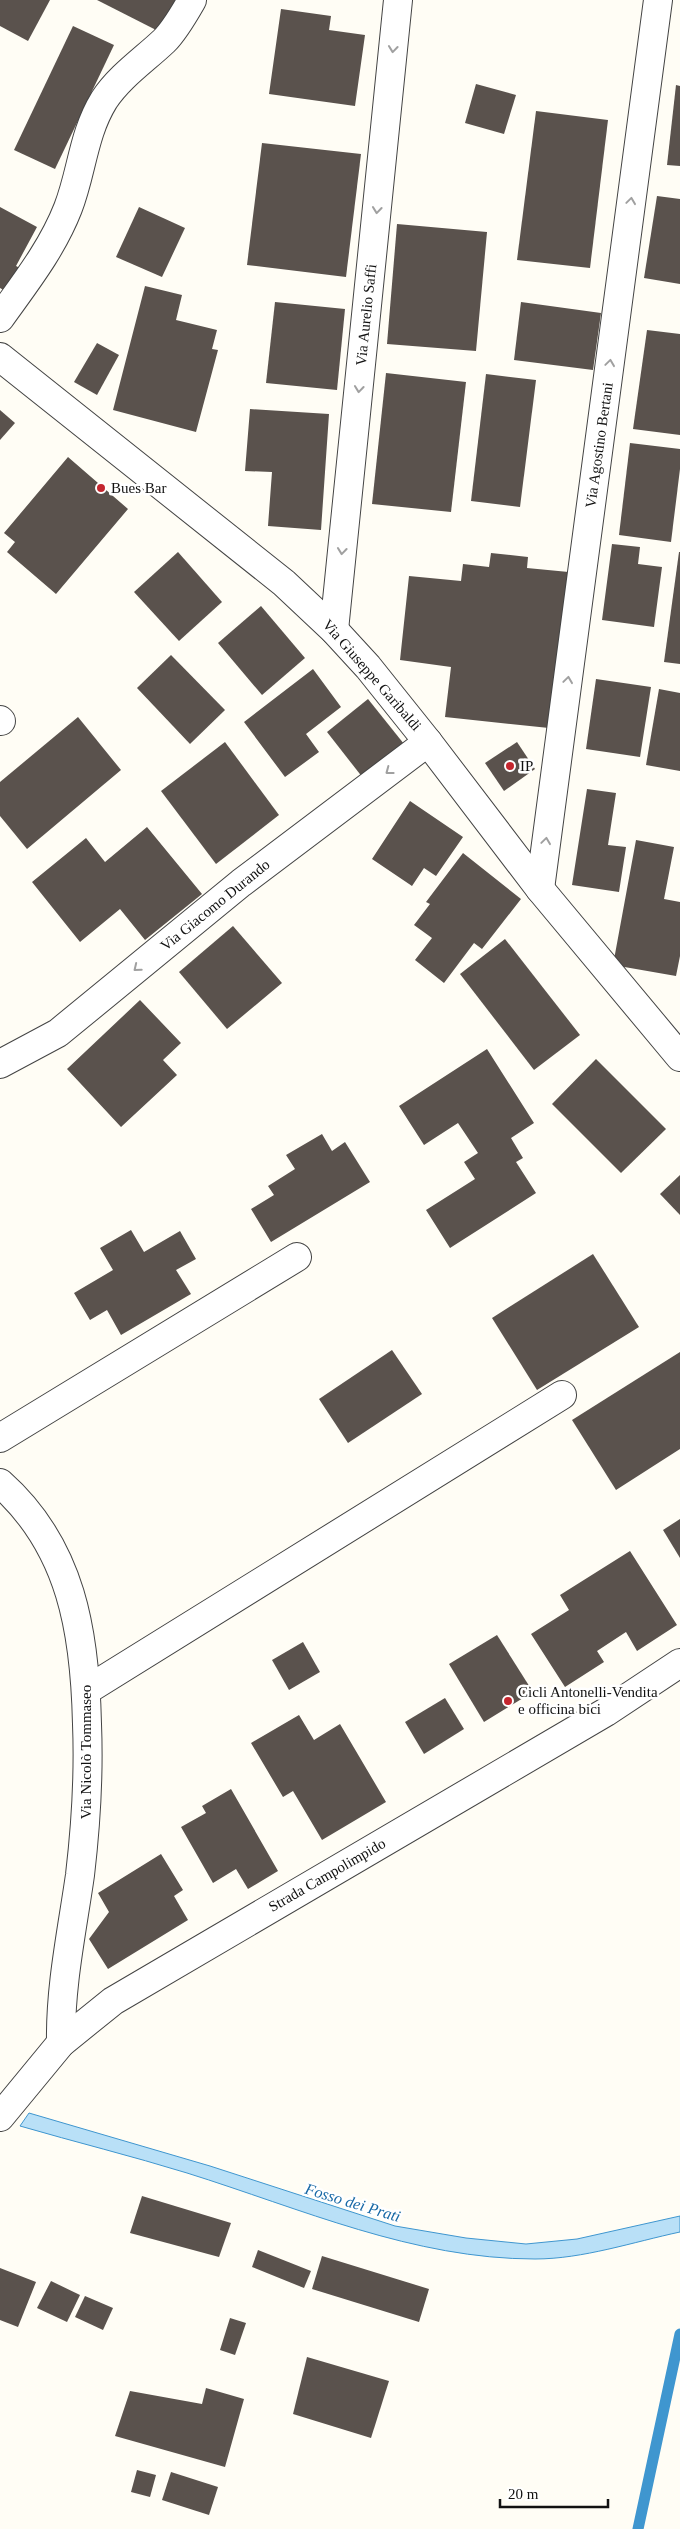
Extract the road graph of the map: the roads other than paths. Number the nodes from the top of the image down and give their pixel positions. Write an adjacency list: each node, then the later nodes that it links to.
1 (192, 0): 4 (street)
2 (398, 0): 6 (street, Via Aurelio Saffi, one-way to 6)
3 (658, 0): 8 (street, Via Agostino Bertani, one-way to 3)
4 (0, 318)
5 (0, 357): 6 (street, Via Giuseppe Garibaldi)
6 (334, 630): 7 (street, Via Giuseppe Garibaldi)
7 (428, 742): 8 (street, Via Giuseppe Garibaldi); 10 (street, Via Giacomo Durando, one-way to 10)
8 (540, 889): 9 (street, Via Giuseppe Garibaldi)
9 (679, 1046)
10 (0, 1064)
11 (297, 1257): 13 (street)
12 (562, 1394): 16 (street)
13 (0, 1438)
14 (0, 1483): 16 (street, Via Nicolò Tommaseo)
15 (680, 1663): 17 (street, Strada Campolimpido)
16 (87, 1690): 17 (street, Via Nicolò Tommaseo)
17 (61, 2043): 18 (street, Strada Campolimpido)
18 (0, 2116)

